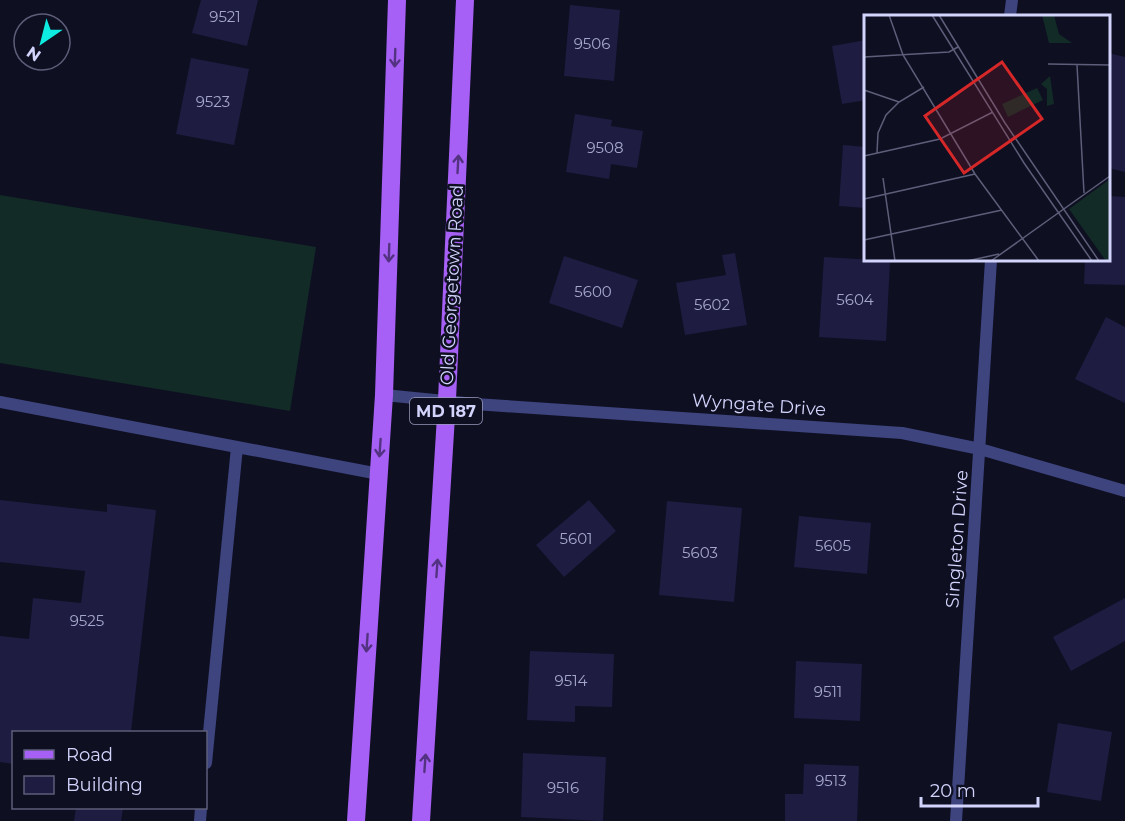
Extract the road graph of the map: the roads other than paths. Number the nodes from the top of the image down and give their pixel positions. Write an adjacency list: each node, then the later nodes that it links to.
1 (397, 0): 6 (main road, MD 187, one-way to 6)
2 (465, 0): 7 (main road, Old Georgetown Road / MD 187, one-way to 2)
3 (1012, 0): 4 (street)
4 (1010, 15)
5 (992, 261): 10 (street, Singleton Drive)
6 (384, 395): 7 (street, Wyngate Drive); 11 (main road, MD 187, one-way to 11)
7 (447, 400): 10 (street, Wyngate Drive); 15 (main road, Old Georgetown Road / MD 187, one-way to 7)
8 (0, 402): 9 (street)
9 (237, 447): 11 (street); 13 (street)
10 (980, 449): 12 (street, Wyngate Drive); 16 (street, Singleton Drive)
11 (379, 474): 14 (main road, MD 187, one-way to 14)
12 (1125, 491)
13 (207, 753)
14 (356, 821)
15 (421, 821)
16 (956, 821)

